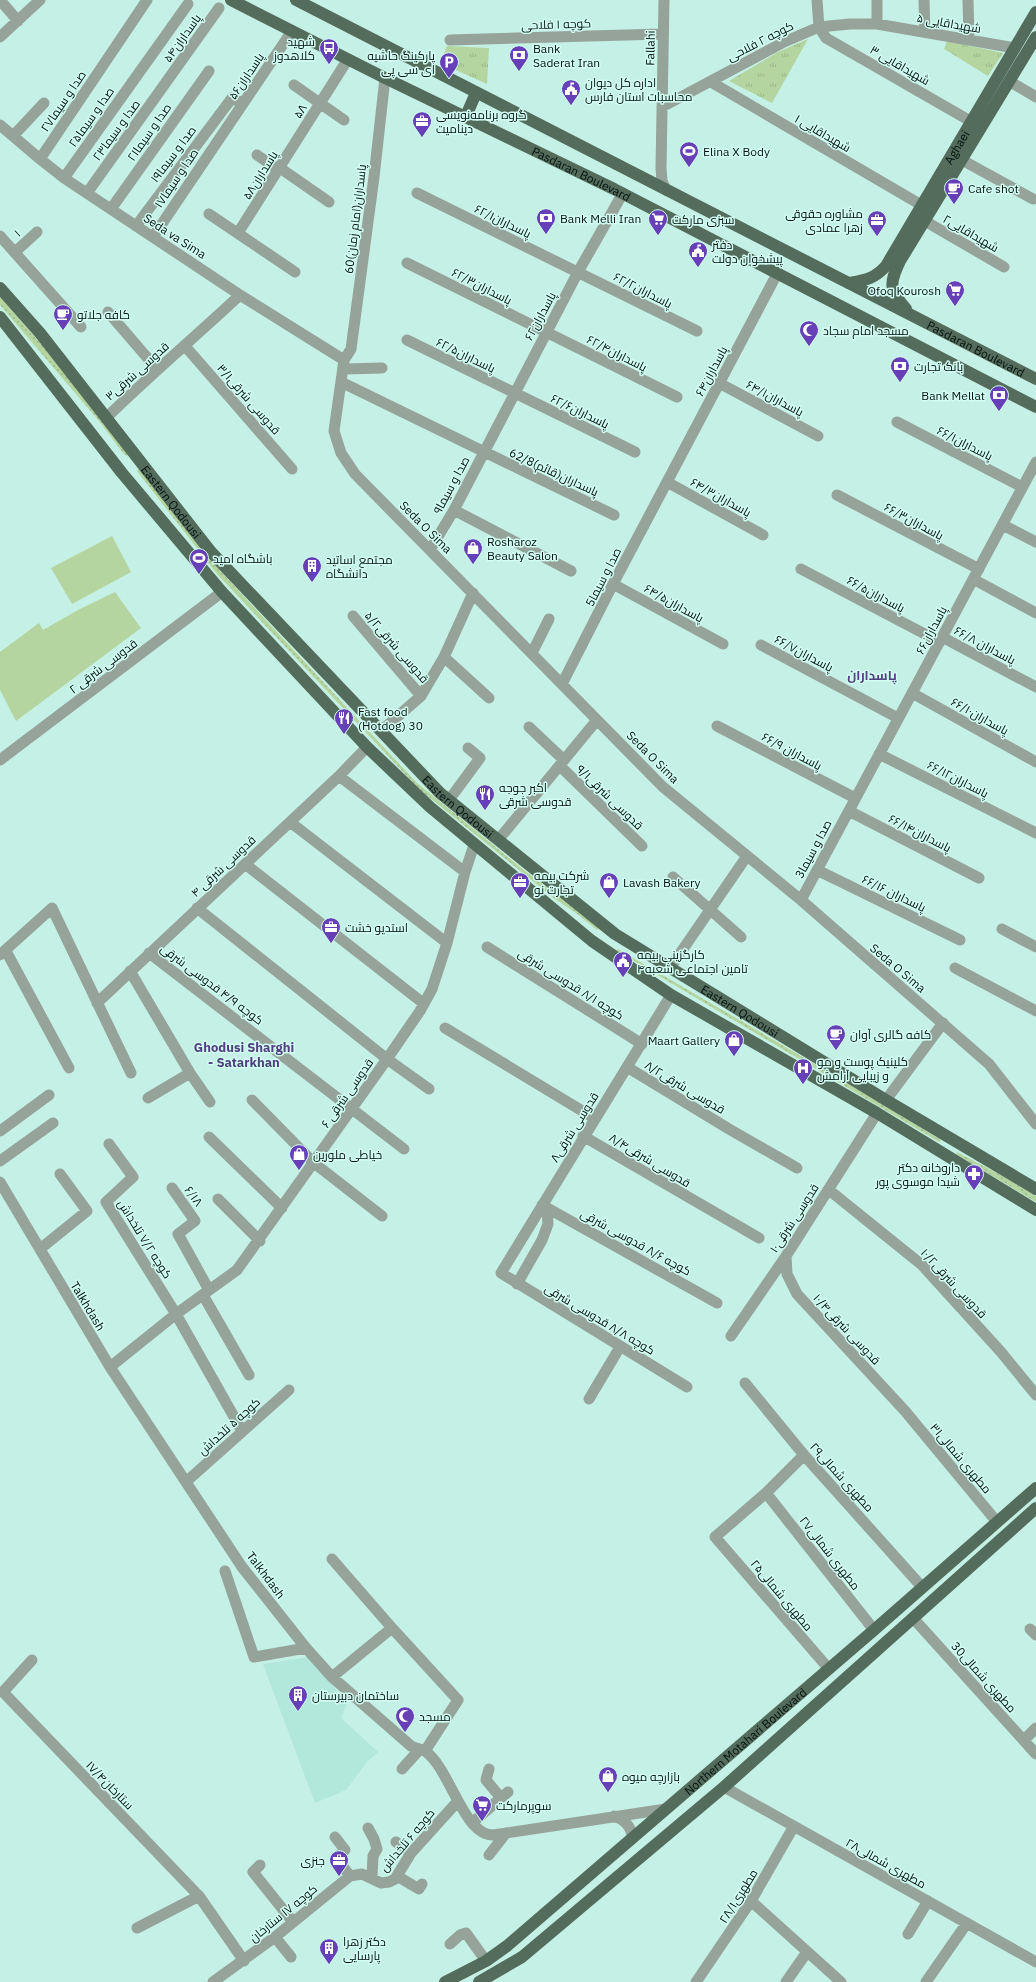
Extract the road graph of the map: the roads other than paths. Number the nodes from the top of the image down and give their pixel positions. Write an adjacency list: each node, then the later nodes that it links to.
1 (0, 0): 15 (street)
2 (40, 0): 15 (street)
3 (147, 0): 47 (street, صدا و سیما۲۷)
4 (231, 0): 18 (main road, Pasdaran Boulevard)
5 (296, 0): 12 (main road, Pasdaran Boulevard)
6 (664, 0): 20 (street, Fallahi)
7 (817, 0): 17 (street)
8 (877, 0): 16 (street)
9 (924, 0): 19 (street)
10 (968, 0): 23 (street)
11 (188, 4): 52 (street, صدا و سیما۲۵)
12 (312, 4): 33 (main road, Pasdaran Boulevard)
13 (219, 8): 31 (street, پاسداران۵۴)
14 (1036, 12): 25 (main road, Aghaei)
15 (18, 20): 21 (street)
16 (878, 24): 17 (street, کوچه ۲ فلاحی); 19 (street, ۵ شهیداقایی)
17 (819, 27): 29 (street, کوچه ۲ فلاحی); 41 (street, ۳ شهیداقایی)
18 (292, 31): 26 (main road, Pasdaran Boulevard); 36 (street, پاسداران۵۶)
19 (925, 32): 23 (street, ۵ شهیداقایی)
20 (663, 34): 24 (street, کوچه ۱ فلاحی); 38 (street, Fallahi)
21 (0, 37)
22 (1036, 37): 30 (main road, Aghaei)
23 (969, 39): 25 (street, ۵ شهیداقایی)
24 (450, 40)
25 (1015, 48): 41 (main road, Aghaei)
26 (348, 59): 28 (main road, Pasdaran Boulevard); 37 (street)
27 (209, 71): 59 (street, صدا و سیما۲۱)
28 (385, 78): 39 (main road, Pasdaran Boulevard); 86 (street, 60پاسداران(امام زمان))
29 (711, 82): 38 (street, کوچه ۲ فلاحی); 61 (street, ۱ شهیداقایی)
30 (1009, 82): 34 (street); 48 (main road, Aghaei)
31 (167, 83): 54 (street, صدا و سیما۲۳)
32 (294, 85): 37 (street)
33 (476, 93): 39 (main road); 51 (main road, Pasdaran Boulevard)
34 (1036, 97)
35 (44, 103): 45 (street)
36 (242, 103): 44 (street, پاسداران۵۶); 62 (street, صدا و سیما۱۹)
37 (320, 104): 40 (street); 43 (street, ۵۸)
38 (662, 107): 49 (street, Fallahi)
39 (466, 116): 56 (main road, Pasdaran Boulevard)
40 (344, 120)
41 (972, 122): 61 (main road, Aghaei)
42 (0, 125): 45 (street, Seda va Sima)
43 (302, 132): 50 (street, پاسداران۵۸)
44 (221, 135): 66 (street, صدا و سیما۱۷)
45 (13, 136): 47 (street, Seda va Sima)
46 (257, 155): 50 (street)
47 (40, 160): 52 (street, Seda va Sima)
48 (962, 160): 57 (street); 61 (main road, Aghaei)
49 (661, 168): 51 (street); 53 (street, Fallahi)
50 (279, 169): 58 (street); 64 (street, پاسداران۵۸)
51 (639, 176): 53 (main road, Pasdaran Boulevard)
52 (64, 178): 54 (street, Seda va Sima)
53 (666, 190): 75 (main road, Pasdaran Boulevard)
54 (87, 193): 59 (street, Seda va Sima)
55 (417, 193): 72 (street, پاسداران۶۲/۱)
56 (623, 193): 72 (street, پاسداران۶۲); 73 (main road, Pasdaran Boulevard)
57 (1032, 199)
58 (328, 202)
59 (111, 209): 62 (street, Seda va Sima)
60 (209, 214): 64 (street)
61 (921, 215): 69 (street, شهیداقایی۲); 70 (main road, Aghaei); 74 (main road, Aghaei)
62 (136, 226): 66 (street, Seda va Sima)
63 (37, 232): 67 (street, ۱)
64 (238, 233): 71 (street)
65 (0, 236): 67 (street)
66 (153, 236): 77 (street, Seda va Sima)
67 (15, 252): 81 (street)
68 (407, 262): 83 (street, پاسداران۶۲/۳)
69 (1004, 267)
70 (882, 271): 74 (main road); 75 (main road, Aghaei)
71 (295, 272)
72 (578, 272): 82 (street, پاسداران۶۲/۲); 83 (street, پاسداران۶۲)
73 (778, 272): 91 (street, پاسداران۶۴); 94 (main road, Pasdaran Boulevard)
74 (892, 278): 79 (main road)
75 (849, 283): 79 (main road, Pasdaran Boulevard)
76 (0, 288): 95 (main road, Eastern Qodousi)
77 (240, 295): 85 (street, قدوسی شرقی۳); 86 (street, Seda va Sima)
78 (108, 312): 87 (street)
79 (909, 314): 89 (main road, Pasdaran Boulevard)
80 (0, 317): 103 (main road, Eastern Qodousi)
81 (81, 327)
82 (697, 331)
83 (546, 332): 92 (street, پاسداران۶۲); 93 (street, پاسداران۶۲/۴)
84 (407, 340): 92 (street, پاسداران۶۲/۵)
85 (185, 346): 87 (street, قدوسی شرقی۳); 102 (street, قدوسی شرقی۳/۱)
86 (344, 365): 88 (street); 90 (street, Seda O Sima)
87 (157, 368): 95 (street, قدوسی شرقی۳)
88 (382, 368)
89 (1036, 379)
90 (341, 382): 99 (street, 62/8پاسداران(قائم)); 112 (street, Seda O Sima)
91 (719, 384): 97 (street, پاسداران۶۴/۱); 104 (street, پاسداران۶۴)
92 (514, 393): 98 (street, پاسداران۶۲/۶); 99 (street, پاسداران۶۲)
93 (677, 397)
94 (1036, 407)
95 (107, 417): 100 (main road, Eastern Qodousi)
96 (897, 422): 105 (street, پاسداران۶۶/۱)
97 (818, 436)
98 (635, 452)
99 (483, 453): 107 (street, صدا و سیما۹); 108 (street, 62/8پاسداران(قائم))
100 (138, 460): 103 (main road); 136 (main road, Eastern Qodousi)
101 (1035, 466): 105 (street, پاسداران۶۶)
102 (292, 469)
103 (122, 473): 117 (main road, Eastern Qodousi)
104 (667, 482): 110 (street, پاسداران۶۴/۳); 116 (street, 5صدا و سیما)
105 (1022, 487): 109 (street, پاسداران۶۶)
106 (837, 495): 115 (street, پاسداران۶۶/۳)
107 (454, 510): 112 (street, صدا و سیما۹); 114 (street)
108 (614, 515)
109 (1002, 525): 111 (street); 115 (street, پاسداران۶۶)
110 (763, 535)
111 (1036, 542)
112 (430, 550): 118 (street, Seda O Sima)
113 (801, 569): 122 (street, پاسداران۶۶/۵)
114 (571, 571)
115 (976, 574): 119 (street, پاسداران۶۶/۳); 122 (street, پاسداران۶۶)
116 (613, 584): 123 (street, پاسداران۶۴/۵); 127 (street, 5صدا و سیما)
117 (222, 592): 137 (main road, Eastern Qodousi); 140 (street, قدوسی شرقی ۲)
118 (473, 593): 125 (street, Seda O Sima); 126 (street)
119 (1036, 613)
120 (353, 616): 130 (street, قدوسی شرقی۵/۲)
121 (549, 619): 125 (street)
122 (941, 639): 128 (street, پاسداران ۶۶/۸); 129 (street, پاسداران۶۶)
123 (723, 644)
124 (761, 645): 132 (street, پاسداران۶۶/۷)
125 (532, 653): 127 (street, Seda O Sima)
126 (444, 658): 130 (street); 131 (street)
127 (562, 684): 133 (street, Seda O Sima)
128 (1036, 687)
129 (912, 693): 132 (street, پاسداران۶۶); 141 (street, پاسداران۶۶/۱۰)
130 (422, 696): 136 (street)
131 (489, 698)
132 (898, 718): 139 (street, پاسداران۶۶)
133 (597, 720): 142 (street); 152 (street, Seda O Sima)
134 (717, 726): 144 (street, پاسداران ۶۶/۹)
135 (529, 727): 142 (street, قدوسی شرقی۹/۱)
136 (381, 731): 145 (main road, Eastern Qodousi)
137 (367, 747): 143 (street, قدوسی شرقی ۴); 150 (main road, Eastern Qodousi)
138 (468, 748): 145 (street)
139 (879, 754): 144 (street, پاسداران۶۶); 148 (street, پاسداران۶۶/۱۲)
140 (0, 760)
141 (1036, 762)
142 (562, 763): 149 (street); 151 (street, قدوسی شرقی۹/۱)
143 (339, 776): 147 (street, قدوسی شرقی ۴); 155 (street)
144 (855, 798): 146 (street, پاسداران۶۶)
145 (449, 800): 149 (main road, Eastern Qodousi)
146 (849, 810): 154 (street, 3صدا و سیما); 157 (street, پاسداران۶۶/۱۴)
147 (290, 822): 153 (street, قدوسی شرقی ۴); 165 (street)
148 (1036, 833)
149 (499, 839): 162 (main road, Eastern Qodousi)
150 (474, 845): 155 (street, قدوسی شرقی ۶); 168 (main road, Eastern Qodousi)
151 (642, 846)
152 (747, 856): 158 (street, Seda O Sima); 160 (street)
153 (245, 864): 159 (street, قدوسی شرقی ۴); 176 (street)
154 (817, 870): 158 (street, 3صدا و سیما); 164 (street, پاسداران ۶۶/۱۶)
155 (465, 872): 165 (street, قدوسی شرقی ۶)
156 (673, 877): 160 (street)
157 (980, 878)
158 (801, 900): 178 (street, Seda O Sima)
159 (197, 908): 170 (street, قدوسی شرقی ۴); 181 (street)
160 (711, 909): 163 (street); 171 (street)
161 (1002, 929): 167 (street)
162 (615, 934): 168 (main road); 171 (main road, Eastern Qodousi)
163 (741, 937)
164 (960, 940)
165 (447, 943): 176 (street, قدوسی شرقی ۶)
166 (487, 947): 180 (street, کوچه ۸/۱ قدوسی شرقی)
167 (1036, 947)
168 (605, 950): 174 (main road, Eastern Qodousi)
169 (3, 953): 175 (street); 183 (street)
170 (150, 953): 173 (street, قدوسی شرقی ۴); 192 (street, کوچه ۴/۹ قدوسی شرقی)
171 (670, 968): 190 (main road, Eastern Qodousi)
172 (955, 968): 177 (street)
173 (130, 970): 175 (street, قدوسی شرقی ۴); 185 (street)
174 (671, 994): 180 (street, قدوسی شرقی۸); 193 (main road, Eastern Qodousi)
175 (97, 1003): 184 (street)
176 (423, 1003): 181 (street, قدوسی شرقی ۶)
177 (1036, 1011)
178 (943, 1022): 190 (street); 194 (street, Seda O Sima)
179 (445, 1028): 195 (street)
180 (642, 1044): 182 (street, قدوسی شرقی۸)
181 (387, 1059): 186 (street); 192 (street, قدوسی شرقی ۶)
182 (627, 1067): 195 (street, قدوسی شرقی۸); 204 (street, قدوسی شرقی۸/۲)
183 (69, 1068)
184 (131, 1073)
185 (190, 1073): 188 (street); 191 (street)
186 (428, 1089)
187 (49, 1095): 197 (street)
188 (148, 1098)
189 (252, 1100): 203 (street)
190 (886, 1100): 207 (main road, Eastern Qodousi)
191 (210, 1102)
192 (352, 1109): 201 (street, کوچه ۴/۹ قدوسی شرقی); 203 (street, قدوسی شرقی ۶)
193 (877, 1113): 209 (street, قدوسی شرقی۱۰); 213 (main road, Eastern Qodousi)
194 (1034, 1117)
195 (594, 1118): 198 (street, قدوسی شرقی۸)
196 (53, 1124): 202 (street)
197 (0, 1131)
198 (583, 1136): 211 (street, قدوسی شرقی۸); 215 (street, قدوسی شرقی۸/۴)
199 (209, 1137): 212 (street)
200 (109, 1144): 223 (street, کوچه ۷/۲ تلخداش)
201 (404, 1149)
202 (0, 1161)
203 (314, 1163): 212 (street, قدوسی شرقی ۶); 214 (street)
204 (798, 1168)
205 (60, 1174): 217 (street)
206 (0, 1182): 217 (street, Talkhdash)
207 (1033, 1185)
208 (172, 1188): 221 (street, ۶/۱۸)
209 (829, 1190): 218 (street, قدوسی شرقی۱۰); 231 (street, قدوسی شرقی۱۰/۲)
210 (218, 1199): 216 (street)
211 (544, 1207): 219 (street, قدوسی شرقی۸); 220 (street); 222 (street, کوچه ۸/۶ قدوسی شرقی)
212 (282, 1208): 216 (street, قدوسی شرقی ۶)
213 (1036, 1210)
214 (382, 1216)
215 (759, 1238)
216 (260, 1241): 221 (street, قدوسی شرقی ۶)
217 (40, 1249): 226 (street, Talkhdash)
218 (786, 1256): 224 (street, قدوسی شرقی۱۰); 233 (street, قدوسی شرقی۱۰/۴)
219 (501, 1273): 220 (street, کوچه ۸/۸ قدوسی شرقی)
220 (518, 1284): 225 (street, کوچه ۸/۸ قدوسی شرقی)
221 (206, 1293): 223 (street, قدوسی شرقی ۶); 227 (street)
222 (717, 1303)
223 (176, 1314): 226 (street, قدوسی شرقی ۶); 234 (street)
224 (731, 1336)
225 (620, 1347): 229 (street, کوچه ۸/۸ قدوسی شرقی); 232 (street)
226 (110, 1367): 236 (street, Talkhdash)
227 (249, 1375)
228 (745, 1383): 235 (street, مطهرى شمالى۲۹)
229 (686, 1387)
230 (289, 1390): 234 (street, کوچه ۵ تلخداش)
231 (1036, 1395)
232 (589, 1398)
233 (905, 1411): 240 (street, مطهرى شمالى۳۱)
234 (242, 1431): 236 (street, کوچه ۵ تلخداش)
235 (804, 1455): 238 (street); 243 (street, مطهرى شمالى۲۹)
236 (186, 1481): 247 (street, Talkhdash)
237 (1036, 1488): 240 (main road, Northern Motahari Boulevard)
238 (766, 1493): 246 (street, مطهرى شمالى۲۷); 249 (street, مطهرى شمالى۲۵)
239 (1036, 1508): 244 (main road, Northern Motahari Boulevard)
240 (997, 1522): 243 (main road, Northern Motahari Boulevard)
241 (332, 1559): 245 (street)
242 (225, 1571): 247 (street)
243 (922, 1587): 246 (main road, Northern Motahari Boulevard)
244 (913, 1618): 252 (street, مطهرى شمالى30); 257 (main road, Northern Motahari Boulevard)
245 (392, 1628): 250 (street); 253 (street)
246 (874, 1630): 249 (main road, Northern Motahari Boulevard)
247 (306, 1648): 250 (street, Talkhdash)
248 (32, 1660): 275 (street, ستارخان۱۷/۴)
249 (828, 1669): 259 (main road, Northern Motahari Boulevard)
250 (332, 1677): 253 (street, Talkhdash)
251 (1036, 1728): 252 (street)
252 (1024, 1740): 254 (street, مطهرى شمالى30)
253 (422, 1750): 255 (street); 258 (street, Talkhdash)
254 (1036, 1754)
255 (402, 1769)
256 (489, 1770): 261 (street)
257 (724, 1787): 262 (street, مطهرى شمالى۲۸); 292 (main road, Northern Motahari Boulevard)
258 (458, 1801): 261 (street, Talkhdash); 268 (street, کوچه ۶ تلخداش)
259 (666, 1809): 260 (street, Talkhdash); 266 (main road, Northern Motahari Boulevard)
260 (614, 1816): 264 (street, Talkhdash); 266 (street)
261 (472, 1823): 264 (street, Talkhdash)
262 (794, 1826): 276 (street, مطهری۲۸/۱); 277 (street, مطهرى شمالى۲۸)
263 (368, 1828): 273 (street)
264 (506, 1833): 269 (street)
265 (335, 1837): 271 (street)
266 (633, 1838): 287 (main road, Northern Motahari Boulevard)
267 (396, 1842): 268 (street)
268 (411, 1854): 272 (street, کوچه ۶ تلخداش)
269 (489, 1855)
270 (260, 1866): 278 (street)
271 (350, 1876): 273 (street); 278 (street, کوچه ۱۷ ستارخان)
272 (397, 1876): 273 (street, کوچه ۶ تلخداش); 274 (street)
273 (372, 1877)
274 (422, 1884)
275 (199, 1896): 280 (street); 286 (street, ستارخان۱۷/۴)
276 (751, 1901): 284 (street); 289 (street, مطهری۲۸/۱)
277 (928, 1901): 279 (street, مطهرى شمالى۲۸); 281 (street)
278 (293, 1922): 282 (street, کوچه ۱۷ ستارخان)
279 (967, 1923): 288 (street, مطهرى شمالى۲۸); 295 (street)
280 (137, 1928)
281 (908, 1934)
282 (276, 1937): 285 (street); 286 (street, کوچه ۱۷ ستارخان)
283 (450, 1944): 287 (street)
284 (807, 1952): 293 (street); 294 (street)
285 (291, 1958)
286 (244, 1961): 290 (street, کوچه ۱۷ ستارخان)
287 (486, 1961): 291 (main road, Northern Motahari Boulevard)
288 (1036, 1962)
289 (700, 1980)
290 (213, 1982)
291 (445, 1982)
292 (479, 1982)
293 (786, 1982)
294 (841, 1982)
295 (926, 1982)

